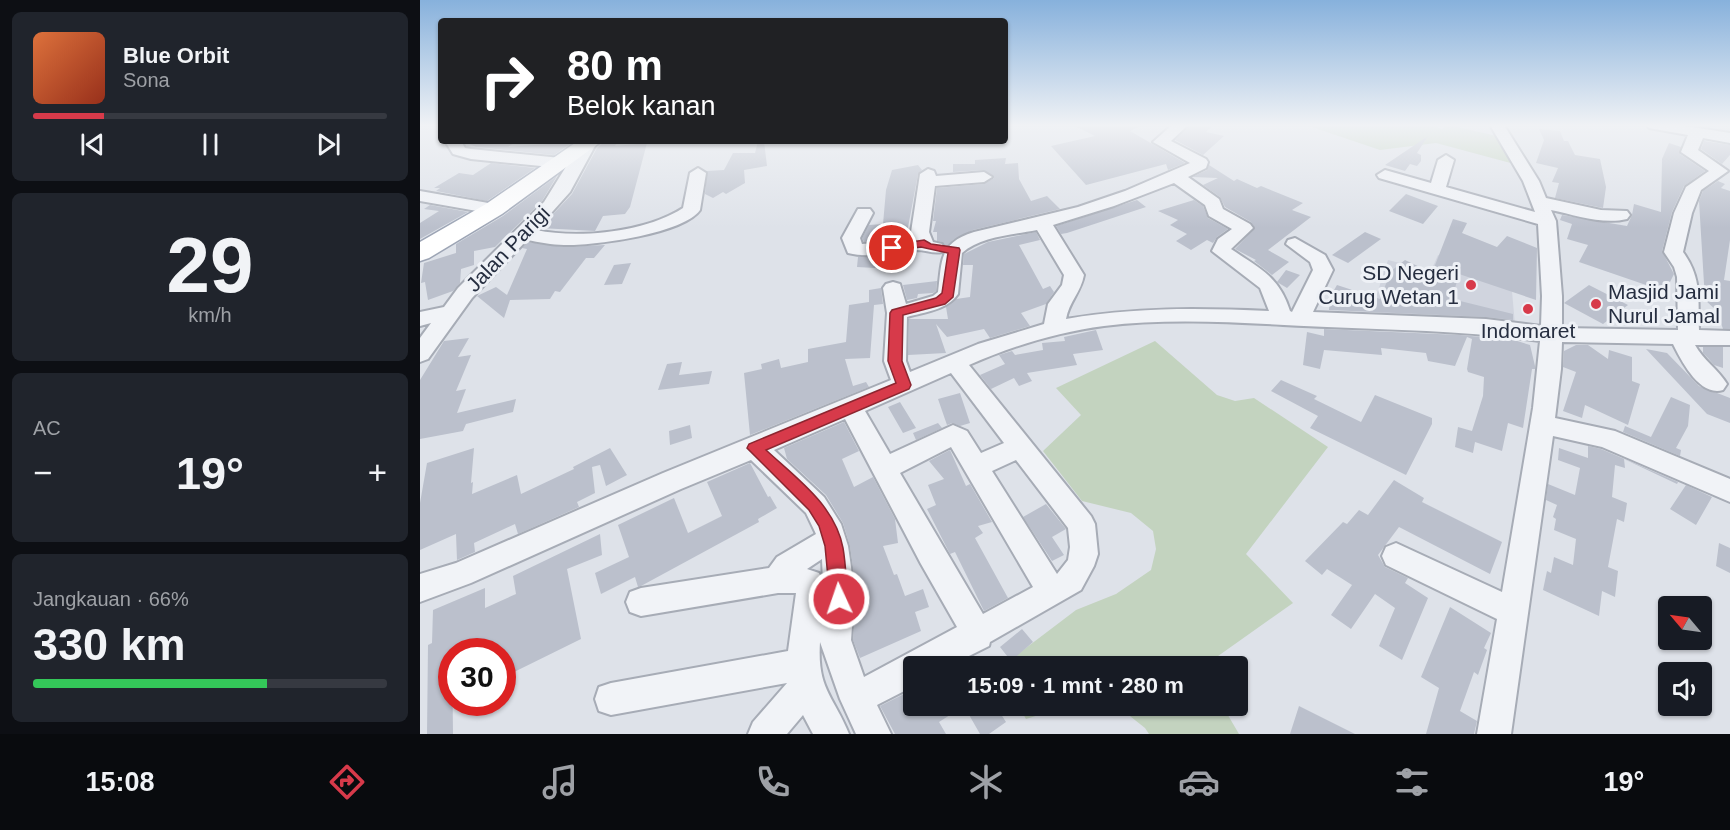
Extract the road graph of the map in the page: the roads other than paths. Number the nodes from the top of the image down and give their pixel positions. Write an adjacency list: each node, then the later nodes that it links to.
1 (530, 159): 8 (street)
2 (565, 159): 8 (main road)
3 (582, 159): 21 (street, Jalan Parigi)
4 (1192, 159): 11 (street)
5 (1519, 159): 15 (street)
6 (1701, 159): 33 (street)
7 (1446, 160): 13 (street)
8 (561, 162): 16 (main road)
9 (698, 173): 21 (street)
10 (1385, 175): 13 (street)
11 (1176, 176): 20 (street); 30 (street)
12 (984, 177): 22 (street)
13 (1437, 189): 19 (street)
14 (420, 196): 16 (street)
15 (1540, 202): 18 (street); 19 (street)
16 (494, 209): 25 (main road)
17 (864, 213): 22 (street)
18 (1621, 215)
19 (1547, 221): 32 (street)
20 (1042, 223): 24 (street); 31 (street)
21 (525, 234): 27 (street, Jalan Parigi)
22 (924, 244): 24 (street)
23 (1295, 244): 30 (street)
24 (955, 250): 28 (street)
25 (420, 253)
26 (893, 288): 28 (street)
27 (451, 312): 29 (street); 35 (street, Jalan Parigi)
28 (897, 313): 38 (street)
29 (420, 319)
30 (1290, 319): 31 (street); 32 (street)
31 (1054, 328): 36 (street)
32 (1552, 335): 33 (street); 40 (street)
33 (1685, 337): 34 (street); 37 (street)
34 (1730, 338)
35 (420, 354)
36 (955, 363): 38 (street); 41 (street)
37 (1715, 384)
38 (904, 385): 39 (street)
39 (851, 408): 42 (street); 44 (street)
40 (1543, 425): 45 (street); 52 (street)
41 (1021, 446): 43 (street); 50 (street)
42 (755, 448): 49 (street); 58 (street)
43 (976, 467): 44 (street); 50 (street)
44 (886, 468): 53 (street)
45 (1730, 491)
46 (818, 546): 48 (street)
47 (1396, 556): 52 (street)
48 (778, 580): 51 (street); 56 (street)
49 (420, 588)
50 (1052, 592): 53 (street)
51 (641, 602)
52 (1513, 612): 62 (street)
53 (978, 635): 54 (street)
54 (937, 656)
55 (903, 674): 58 (street)
56 (804, 676): 57 (street); 59 (street); 60 (street)
57 (611, 699)
58 (856, 699): 61 (street)
59 (765, 734)
60 (832, 734)
61 (874, 734)
62 (1494, 734)

